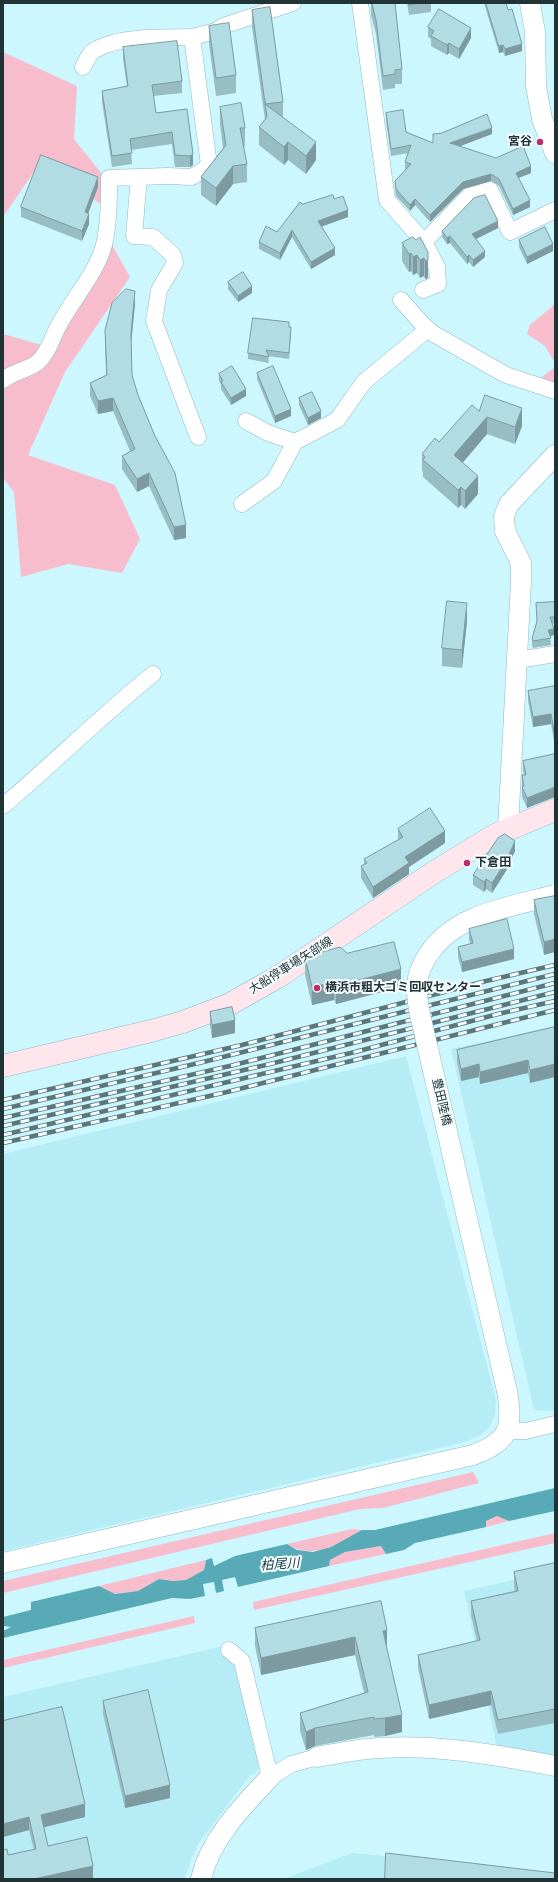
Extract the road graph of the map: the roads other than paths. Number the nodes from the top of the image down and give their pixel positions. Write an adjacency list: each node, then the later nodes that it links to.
1 (293, 3): 4 (street)
2 (360, 3): 9 (street)
3 (530, 3): 6 (street)
4 (192, 37): 5 (street); 7 (street)
5 (83, 67)
6 (555, 153)
7 (139, 177): 13 (street); 16 (street)
8 (555, 210): 9 (street)
9 (424, 242): 10 (street)
10 (423, 290)
11 (401, 300): 12 (street)
12 (428, 329): 14 (street); 17 (street)
13 (3, 380)
14 (555, 391)
15 (246, 421): 17 (street)
16 (198, 437)
17 (295, 442): 19 (street)
18 (555, 455): 21 (street)
19 (242, 504)
20 (555, 654): 21 (street)
21 (518, 660): 25 (street)
22 (153, 674): 23 (street)
23 (3, 806)
24 (555, 810): 25 (main road, 大船停車場矢部線)
25 (508, 829): 27 (main road, 大船停車場矢部線)
26 (555, 895): 29 (street, 豊田陸橋, bridge)
27 (3, 1066)
28 (555, 1424): 29 (street)
29 (507, 1431): 30 (street)
30 (3, 1563)
31 (229, 1650): 34 (street)
32 (318, 1757): 33 (street); 34 (street)
33 (555, 1766)
34 (270, 1777): 35 (street)
35 (201, 1879)

